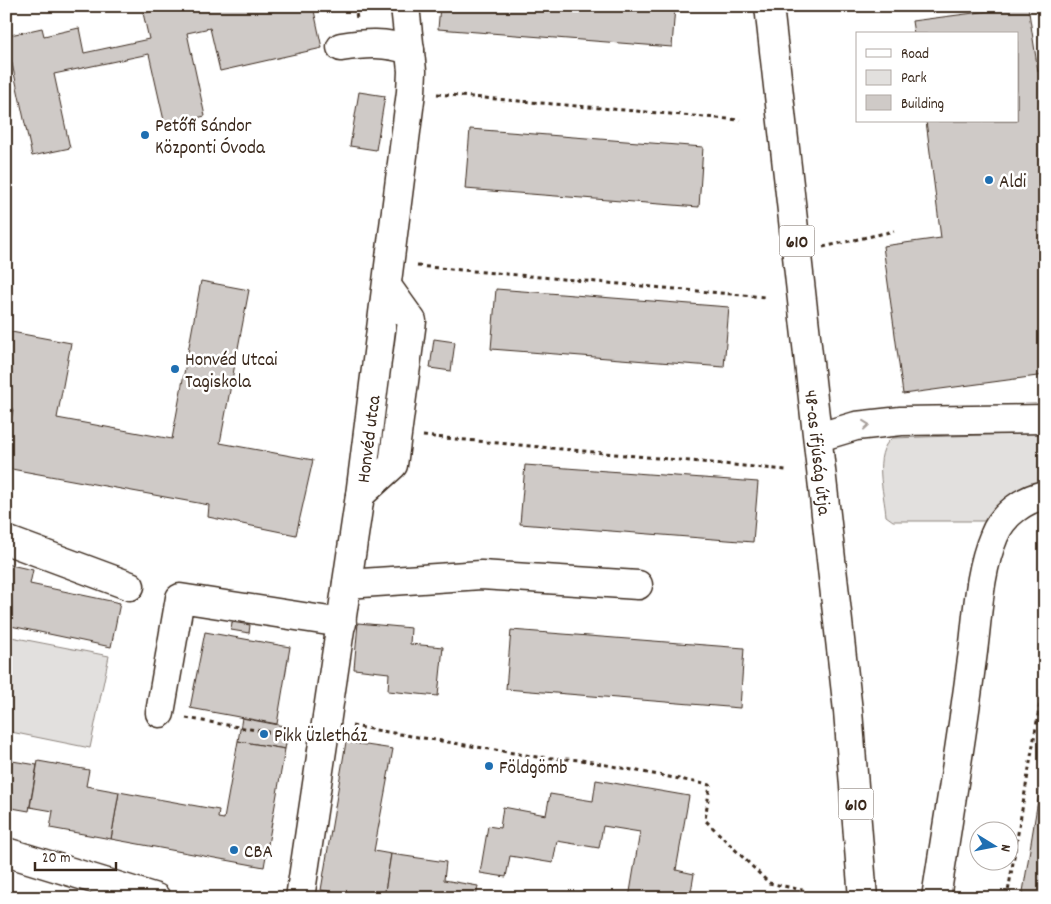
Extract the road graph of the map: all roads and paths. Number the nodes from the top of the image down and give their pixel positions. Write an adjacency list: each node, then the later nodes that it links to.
1 (405, 6): 4 (street, Honvéd utca)
2 (769, 6): 8 (street, 48-as ifjúság útja / 610)
3 (341, 48): 4 (street)
4 (410, 50): 5 (street, Honvéd utca)
5 (412, 92): 6 (path); 9 (street, Honvéd utca)
6 (740, 120)
7 (894, 231): 8 (path)
8 (798, 252): 13 (street, 48-as ifjúság útja / 610)
9 (388, 275): 10 (path); 12 (street); 15 (street, Honvéd utca)
10 (765, 296)
11 (1045, 419): 13 (street, one-way to 11)
12 (397, 434): 14 (path); 15 (street)
13 (819, 437): 29 (street, 48-as ifjúság útja / 610)
14 (786, 470)
15 (360, 495): 18 (street, Honvéd utca)
16 (1045, 495): 30 (street)
17 (6, 540): 20 (street)
18 (347, 584): 19 (street); 21 (street, Honvéd utca)
19 (638, 585)
20 (130, 586)
21 (342, 622): 23 (street); 24 (street, Honvéd utca)
22 (1045, 674): 31 (path)
23 (160, 713): 24 (path)
24 (325, 732): 26 (path); 28 (street, Honvéd utca)
25 (6, 852): 27 (street)
26 (807, 891)
27 (156, 898)
28 (300, 898)
29 (863, 898)
30 (936, 898)
31 (1007, 898)

